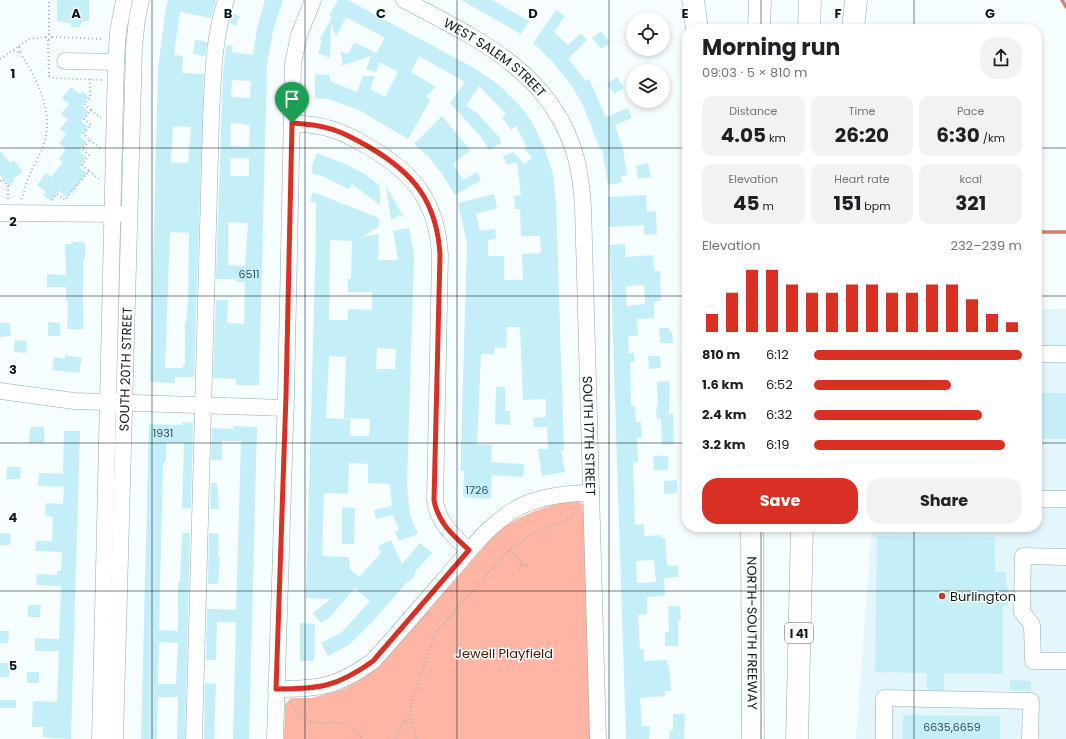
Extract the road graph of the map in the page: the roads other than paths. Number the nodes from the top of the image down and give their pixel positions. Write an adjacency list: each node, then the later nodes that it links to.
1 (124, 0): 15 (street, SOUTH 20TH STREET)
2 (142, 0): 20 (street, SOUTH 20TH STREET)
3 (226, 0): 26 (street)
4 (313, 0): 16 (street)
5 (404, 0): 17 (street, WEST SALEM STREET)
6 (693, 0): 10 (highway)
7 (760, 0): 11 (highway)
8 (810, 0): 12 (highway)
9 (856, 0): 13 (highway)
10 (696, 24)
11 (759, 24)
12 (809, 24)
13 (853, 24)
14 (64, 61): 15 (street)
15 (116, 62): 19 (street, SOUTH 20TH STREET)
16 (292, 123): 27 (street); 34 (street)
17 (568, 134): 28 (street, SOUTH 17TH STREET)
18 (4, 209): 19 (street)
19 (111, 214): 20 (street); 24 (street, SOUTH 20TH STREET)
20 (129, 214): 25 (street, SOUTH 20TH STREET)
21 (1042, 354): 22 (street)
22 (1066, 354)
23 (0, 391): 24 (street)
24 (108, 402): 25 (street); 39 (street, SOUTH 20TH STREET)
25 (124, 403): 26 (street); 40 (street, SOUTH 20TH STREET)
26 (204, 405): 27 (street); 41 (street)
27 (286, 408): 38 (street)
28 (585, 498): 34 (street); 43 (street, SOUTH 17TH STREET)
29 (1042, 499): 30 (street)
30 (1066, 499)
31 (746, 532): 36 (highway)
32 (752, 532): 36 (highway, NORTH-SOUTH FREEWAY)
33 (802, 532): 45 (highway, I 41)
34 (469, 550): 38 (street)
35 (1066, 557): 37 (street)
36 (751, 587): 44 (highway, NORTH-SOUTH FREEWAY)
37 (1066, 661)
38 (283, 693): 42 (street)
39 (100, 739)
40 (115, 739)
41 (194, 739)
42 (275, 739)
43 (598, 739)
44 (753, 739)
45 (797, 739)
46 (884, 739): 47 (street)
47 (1030, 739)

